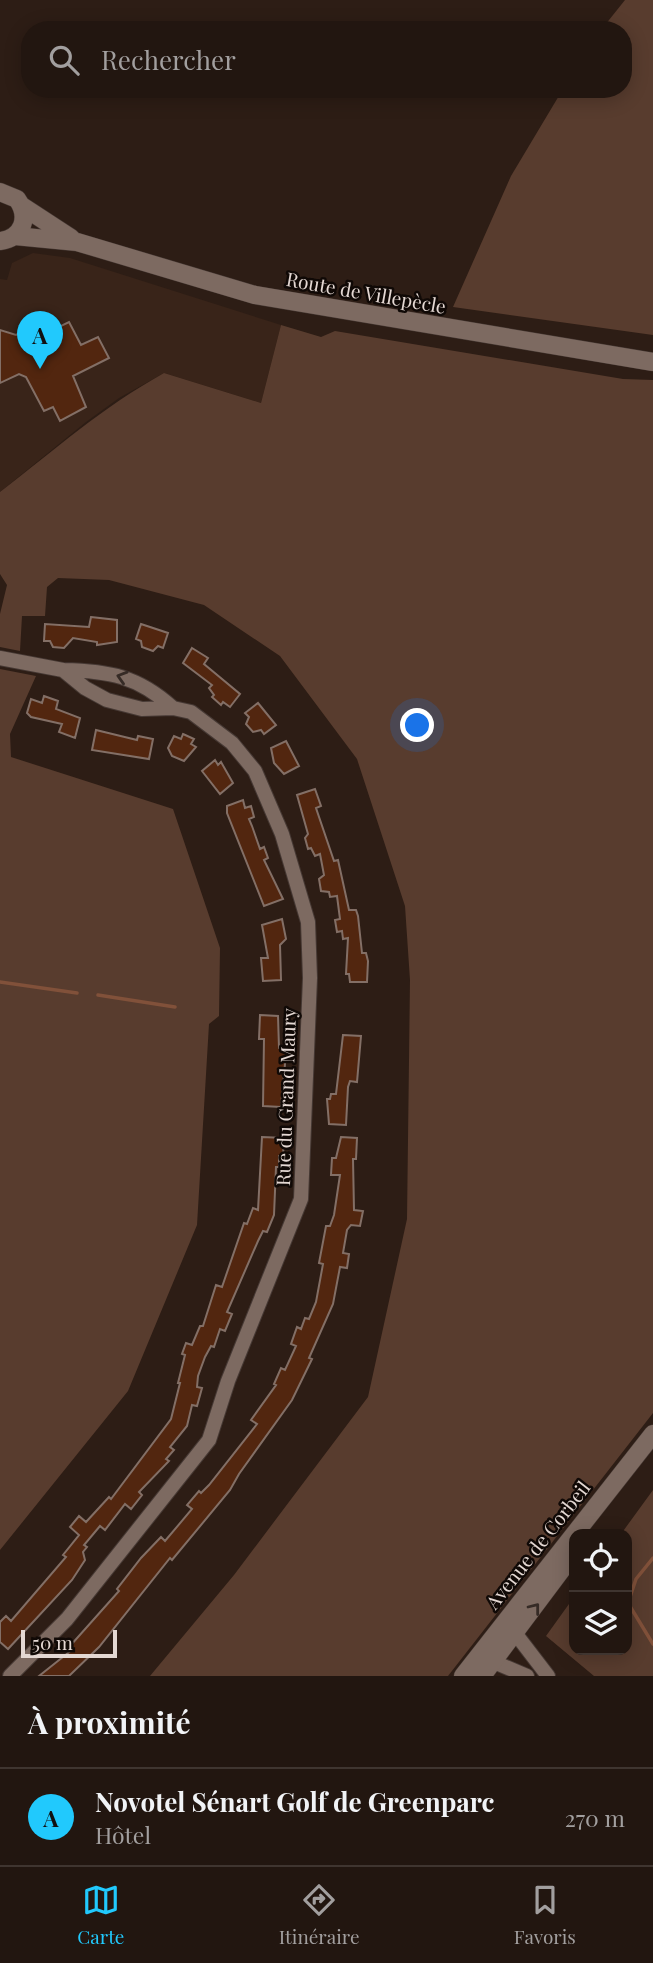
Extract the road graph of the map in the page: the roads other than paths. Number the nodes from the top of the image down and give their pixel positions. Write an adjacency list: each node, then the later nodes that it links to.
1 (0, 192): 2 (main road, Route de Villepècle)
2 (22, 206): 3 (main road); 4 (main road, Route de Villepècle)
3 (8, 238): 4 (main road, Route de Villepècle)
4 (77, 242): 5 (main road, Route de Villepècle)
5 (653, 362)
6 (0, 659): 7 (street, Rue du Grand Maury)
7 (63, 670): 8 (street, one-way to 7); 8 (street, Rue du Grand Maury)
8 (173, 708): 15 (street, Rue du Grand Maury)
9 (650, 1438): 10 (main road, Avenue de Corbeil); 13 (main road, Avenue de Corbeil)
10 (589, 1529)
11 (569, 1560): 12 (main road, Avenue de Corbeil, one-way to 11)
12 (516, 1633): 13 (street); 14 (main road, Avenue de Corbeil); 19 (street)
13 (490, 1640): 14 (street); 16 (main road, Avenue de Corbeil)
14 (494, 1662): 17 (main road, Avenue de Corbeil); 18 (street)
15 (10, 1676)
16 (463, 1676)
17 (482, 1676)
18 (527, 1676)
19 (548, 1676)

